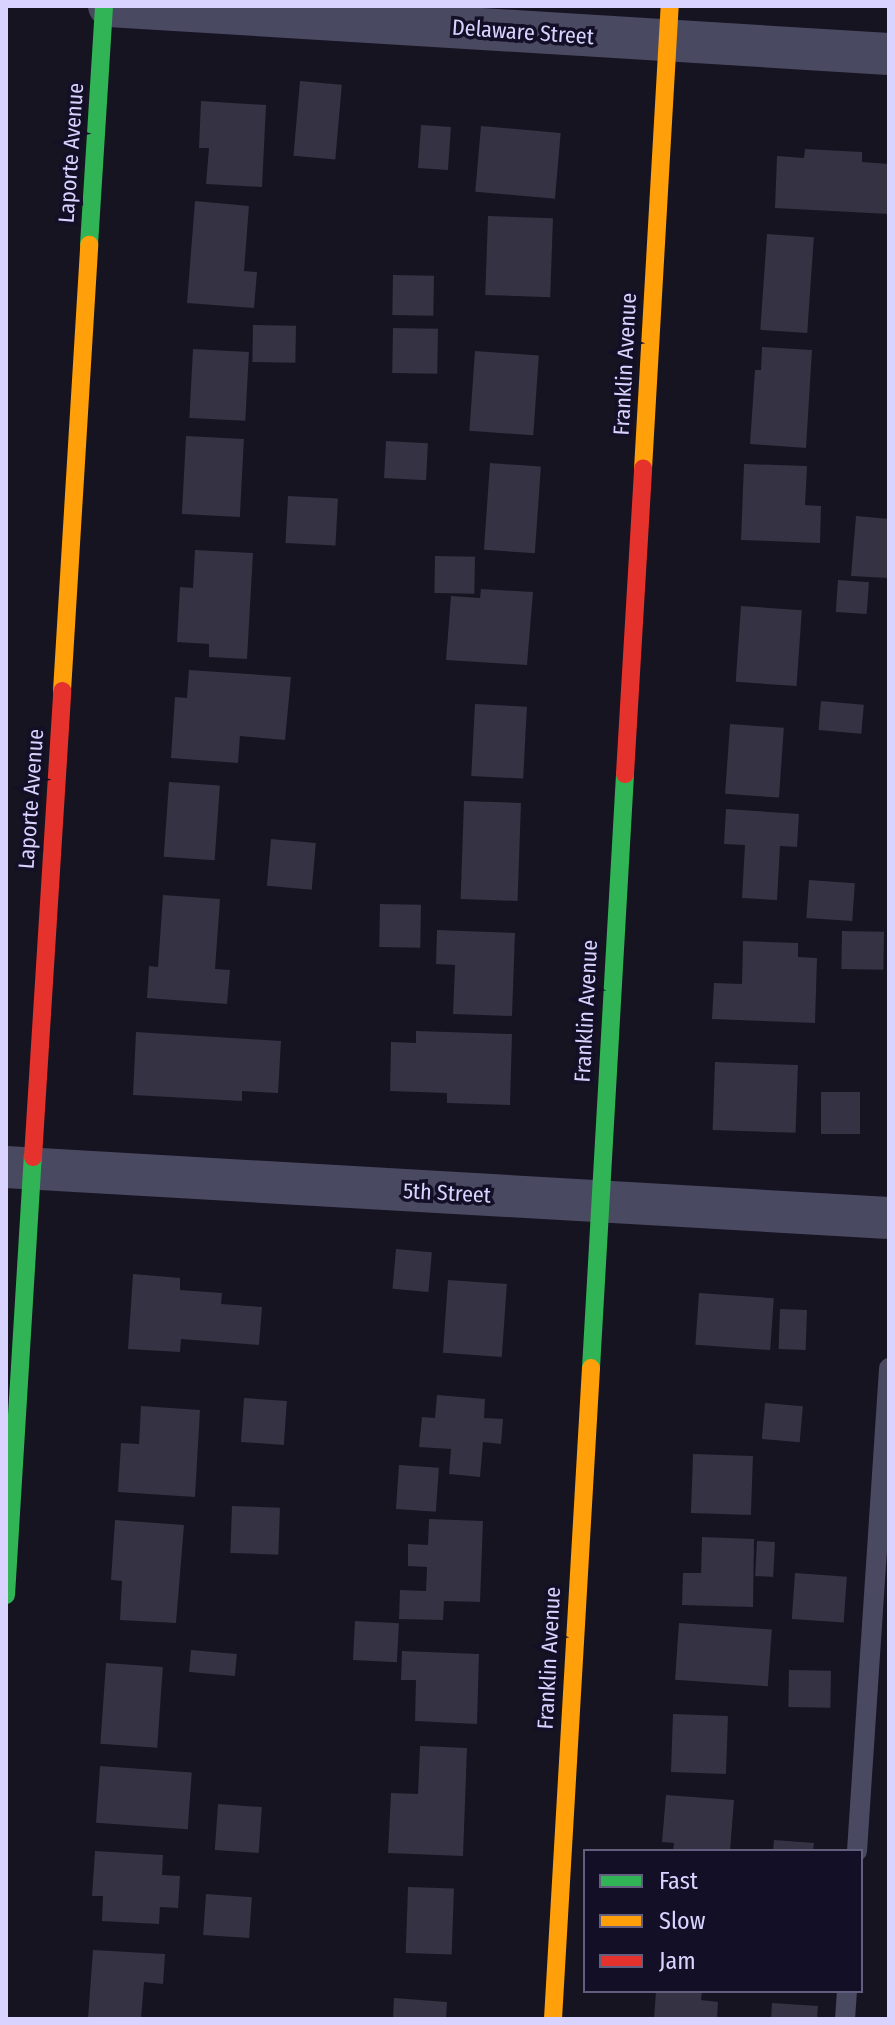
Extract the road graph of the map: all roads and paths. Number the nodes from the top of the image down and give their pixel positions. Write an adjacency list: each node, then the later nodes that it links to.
1 (107, 6): 2 (street, Delaware Street); 5 (street, Laporte Avenue)
2 (388, 15): 3 (street, Delaware Street)
3 (669, 24): 4 (street, Delaware Street); 6 (street, Franklin Avenue)
4 (889, 54)
5 (19, 1168): 6 (street, 5th Street); 9 (street, Laporte Avenue)
6 (599, 1202): 7 (street, 5th Street); 12 (street, Franklin Avenue)
7 (889, 1218)
8 (889, 1368): 10 (lane)
9 (6, 1595)
10 (857, 1849)
11 (847, 1993): 13 (lane)
12 (553, 2019)
13 (845, 2019)

